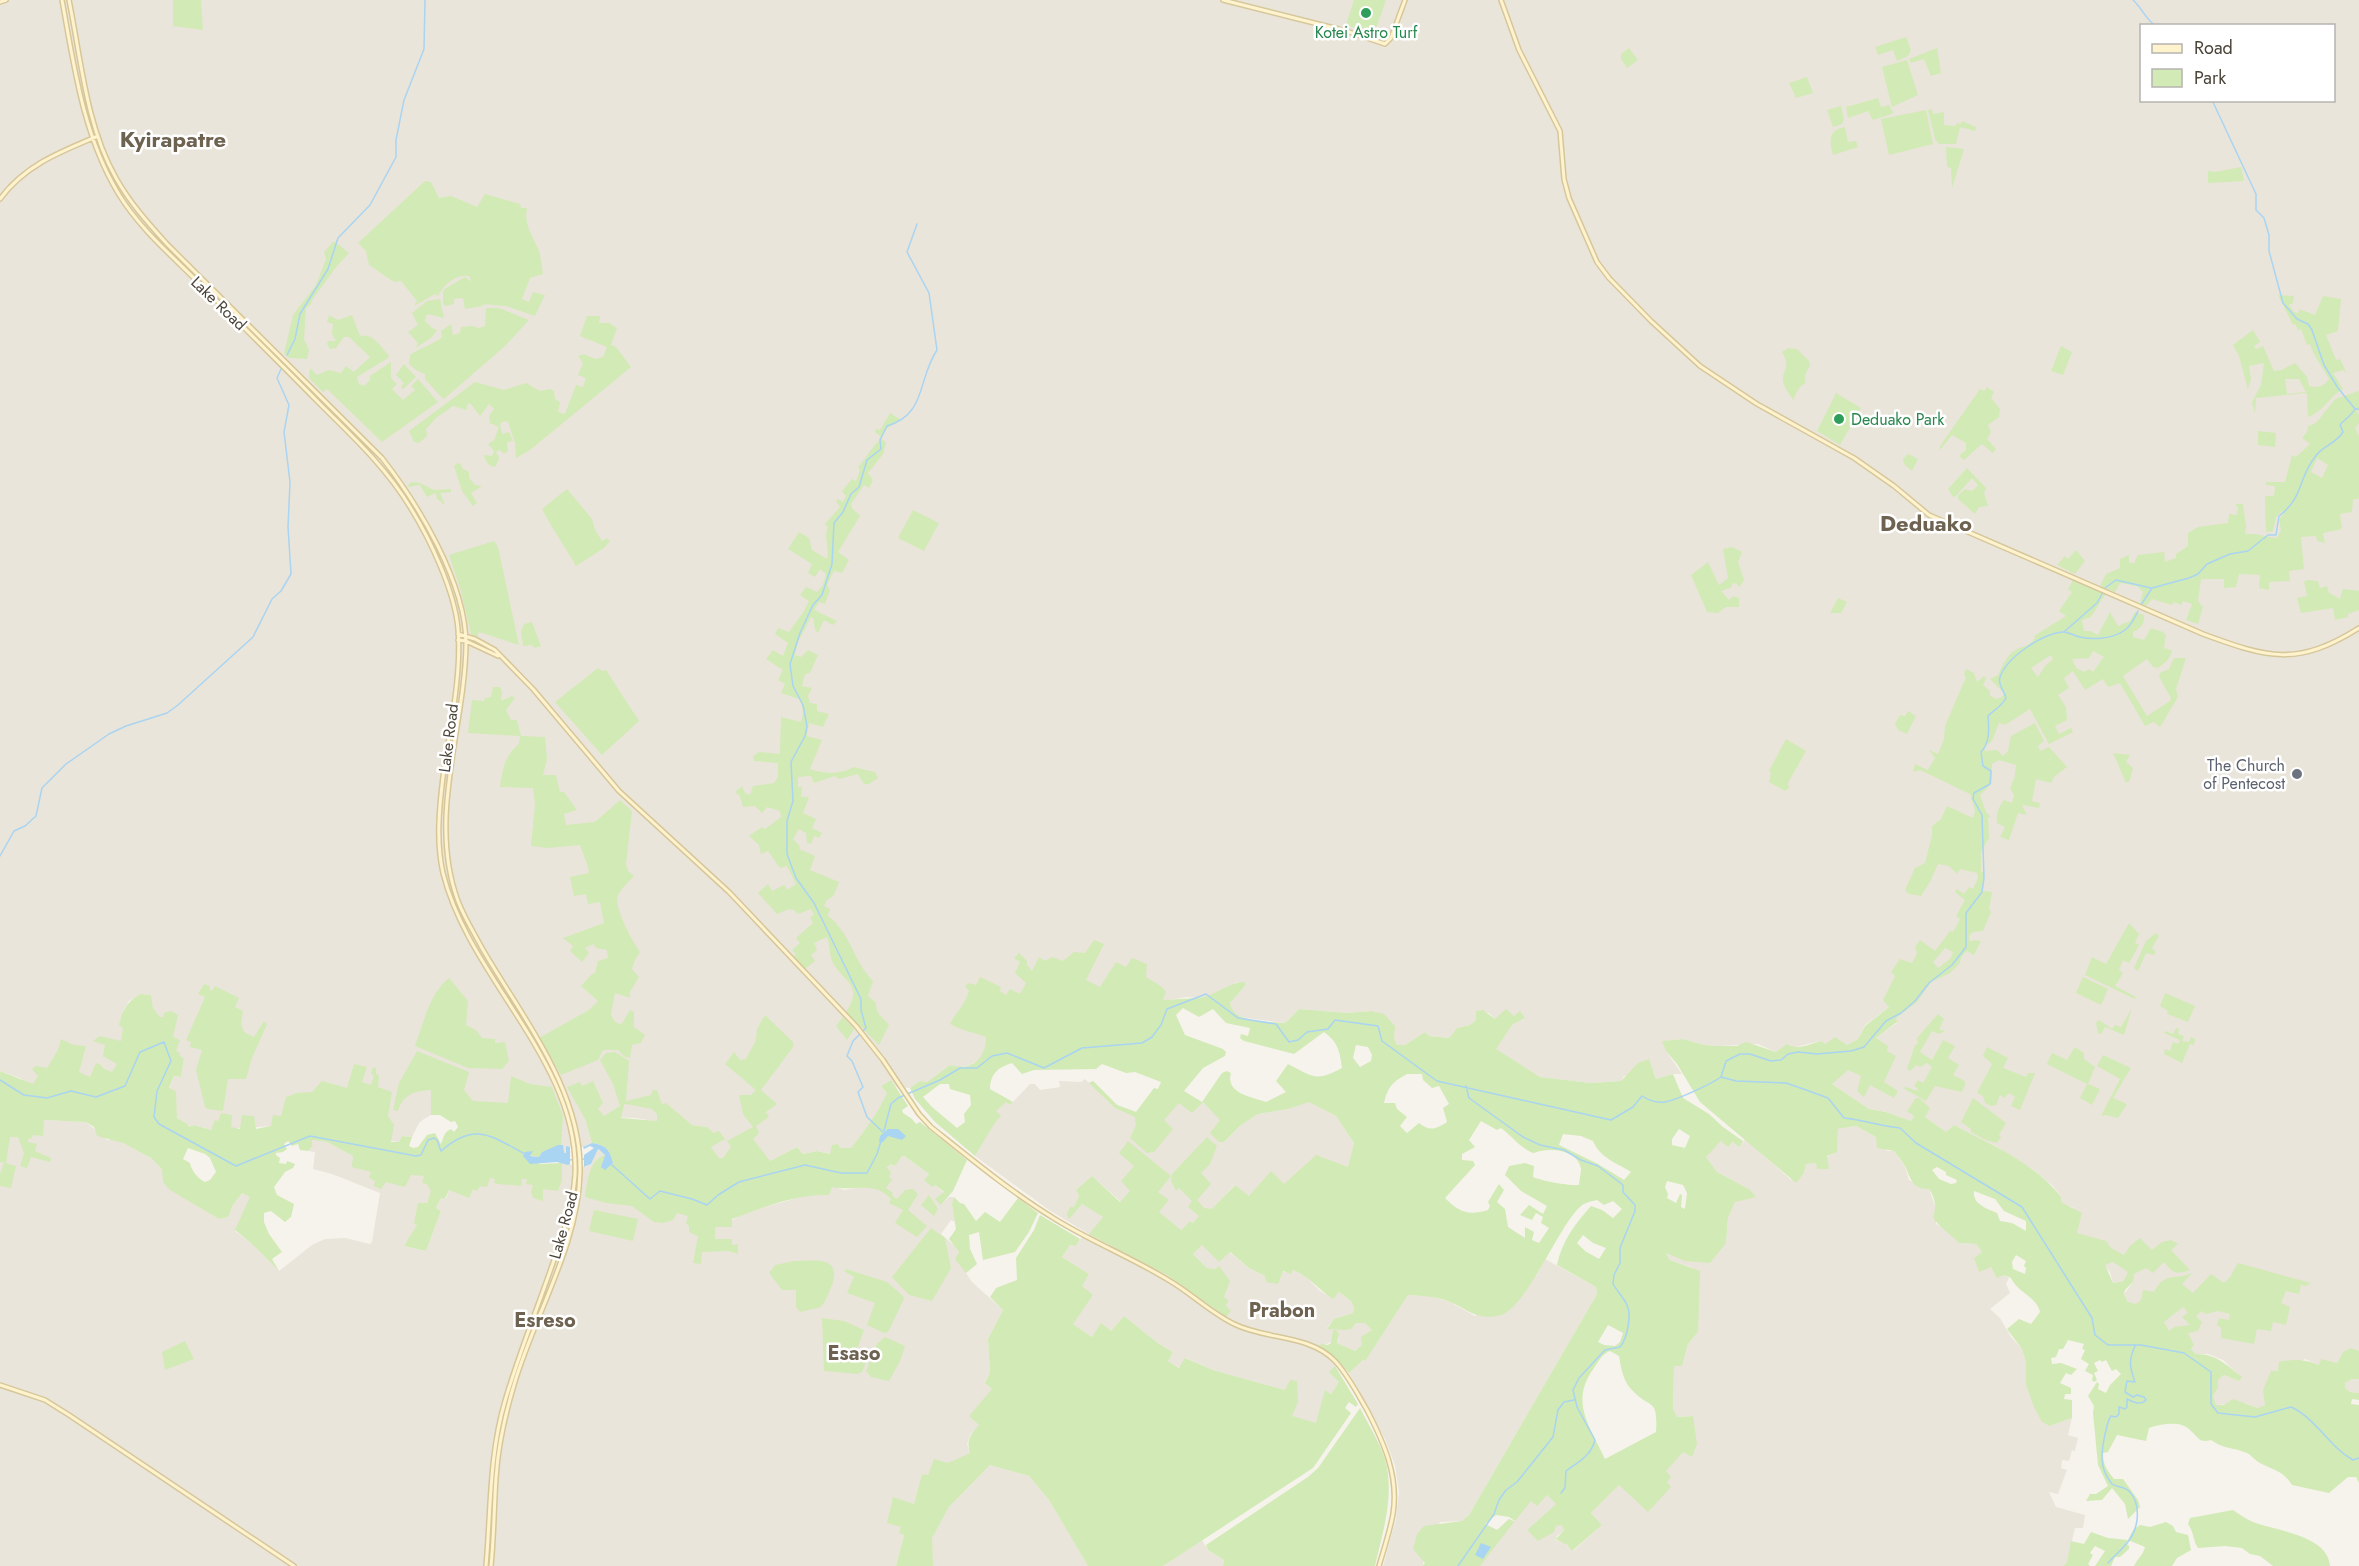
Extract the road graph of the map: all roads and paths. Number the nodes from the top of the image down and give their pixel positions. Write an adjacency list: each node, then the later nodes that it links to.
1 (6, 0): 7 (main road)
2 (62, 0): 9 (main road, Lake Road)
3 (69, 0): 8 (main road, Lake Road)
4 (1223, 0): 5 (main road)
5 (1405, 0)
6 (1501, 0): 11 (main road)
7 (0, 2)
8 (98, 136): 9 (main road); 13 (main road, Lake Road)
9 (92, 138): 10 (main road); 12 (main road, Lake Road)
10 (0, 199)
11 (2359, 628)
12 (458, 634): 13 (main road); 14 (main road, Lake Road)
13 (465, 634): 15 (main road, Lake Road); 16 (main road)
14 (458, 640): 15 (main road); 19 (main road, Lake Road)
15 (466, 641): 16 (main road); 19 (main road, Lake Road)
16 (500, 656): 20 (main road)
17 (0, 1385): 18 (main road)
18 (294, 1566)
19 (489, 1566)
20 (1379, 1566)

